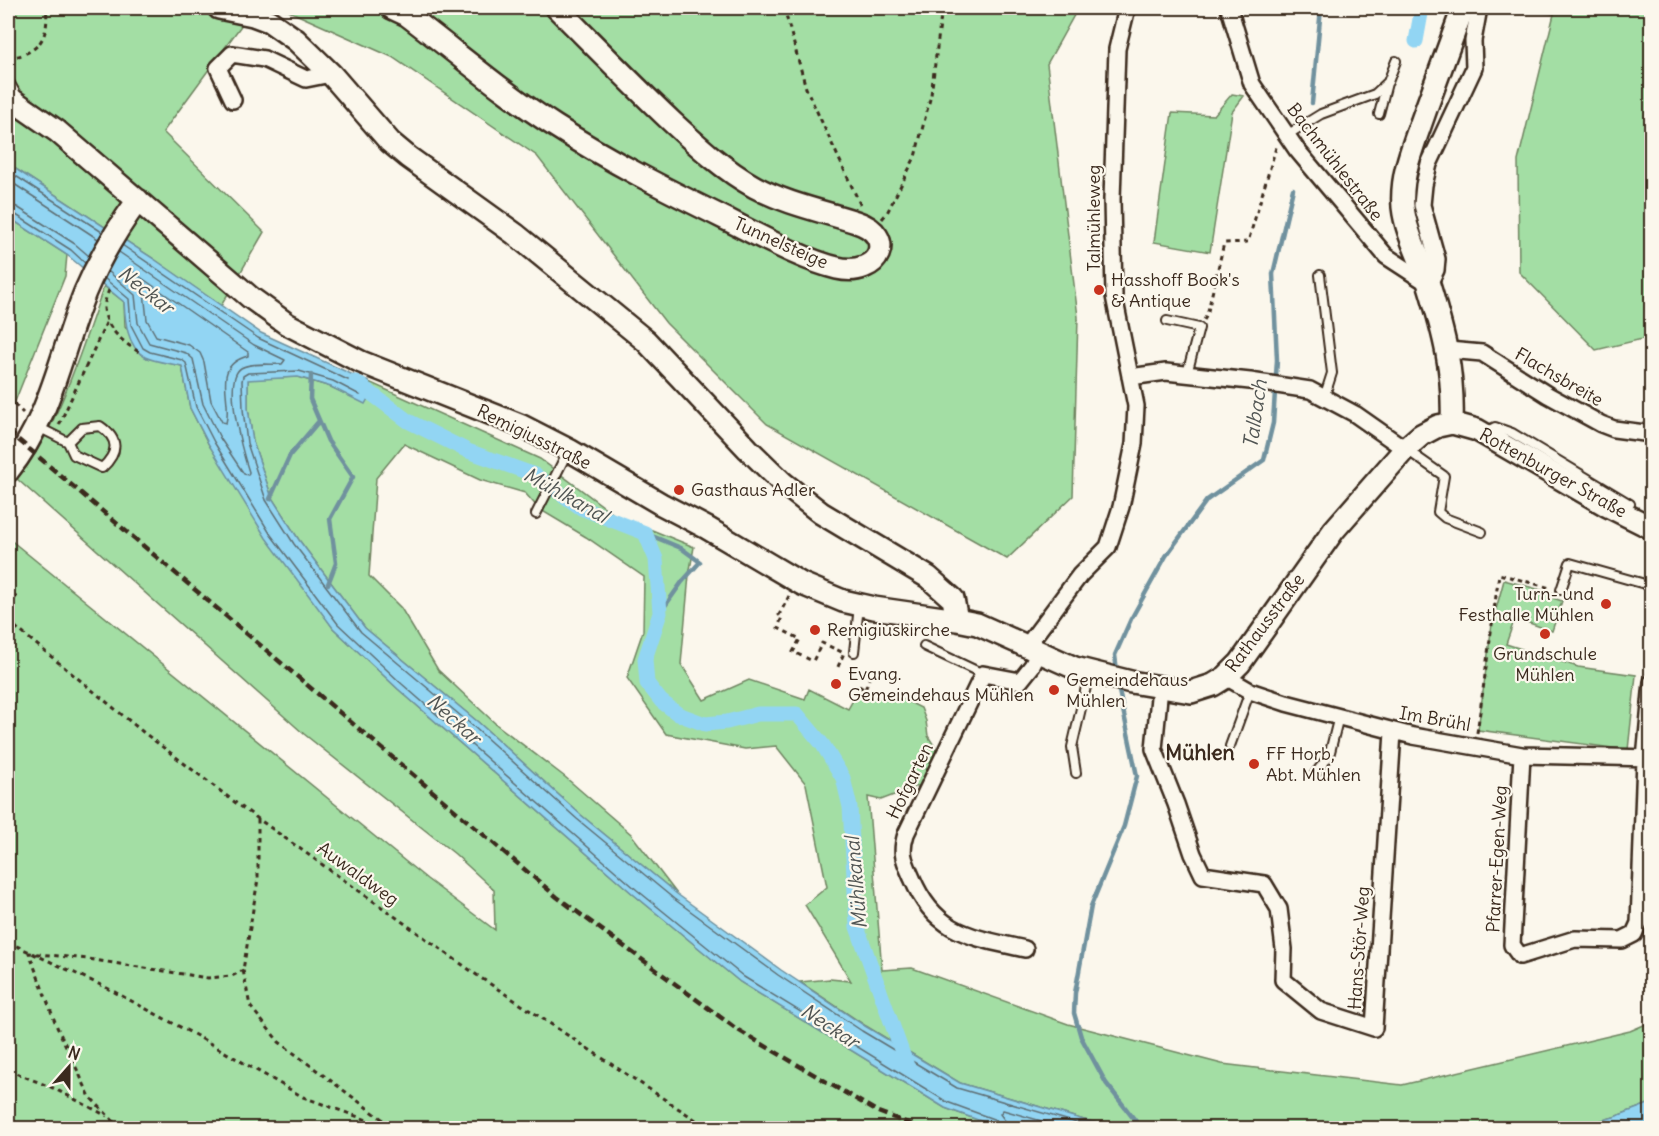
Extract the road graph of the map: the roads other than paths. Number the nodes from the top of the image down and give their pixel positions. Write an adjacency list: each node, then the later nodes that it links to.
1 (219, 8): 9 (street)
2 (392, 8): 3 (street, Tunnelsteige)
3 (557, 8)
4 (1127, 8): 22 (street, Talmühleweg)
5 (1229, 8): 15 (street, Bachmühlestraße)
6 (1463, 8): 18 (street)
7 (1479, 8): 18 (street)
8 (1396, 61): 11 (lane)
9 (331, 74): 12 (street); 39 (street)
10 (8, 80): 13 (lane)
11 (1388, 81): 14 (lane); 15 (lane)
12 (233, 100)
13 (16, 102): 16 (street, Remigiusstraße)
14 (1378, 114)
15 (1284, 132): 18 (street, Bachmühlestraße)
16 (133, 207): 24 (street); 30 (street, Remigiusstraße)
17 (1320, 275): 23 (lane)
18 (1429, 284): 20 (street)
19 (1167, 321): 21 (lane)
20 (1448, 350): 25 (street); 27 (street, Flachsbreite)
21 (1187, 374): 22 (street); 23 (street)
22 (1130, 377): 41 (street, Talmühleweg)
23 (1324, 398): 29 (street)
24 (44, 422): 28 (lane); 31 (street)
25 (1452, 423): 26 (street, Rottenburger Straße); 29 (street, Rathausstraße)
26 (1484, 434): 32 (lane); 34 (street, Rottenburger Straße)
27 (1652, 434)
28 (68, 442): 28 (lane)
29 (1405, 449): 35 (lane); 45 (street, Rathausstraße)
30 (569, 450): 33 (lane); 38 (street, Remigiusstraße)
31 (8, 471)
32 (1630, 504)
33 (536, 514)
34 (1652, 528)
35 (1482, 532)
36 (1652, 586): 37 (lane)
37 (1561, 590)
38 (859, 604): 39 (street, Remigiusstraße); 42 (lane)
39 (957, 620): 41 (street, Rathausstraße)
40 (924, 646): 43 (lane)
41 (1034, 650): 43 (street); 44 (street, Rathausstraße)
42 (854, 652)
43 (983, 674): 56 (street, Hofgarten)
44 (1093, 674): 47 (street, Rathausstraße); 54 (lane)
45 (1226, 677): 47 (street, Rathausstraße); 48 (street, Im Brühl)
46 (1652, 682): 53 (street)
47 (1160, 687): 50 (street, Hans-Stör-Weg)
48 (1250, 691): 49 (street, Im Brühl); 51 (lane)
49 (1339, 716): 50 (street, Im Brühl); 55 (lane)
50 (1393, 732): 52 (street, Im Brühl)
51 (1230, 746)
52 (1522, 755): 53 (street, Im Brühl); 53 (street, Pfarrer-Egen-Weg)
53 (1648, 758)
54 (1076, 773)
55 (1315, 774)
56 (1025, 949)

